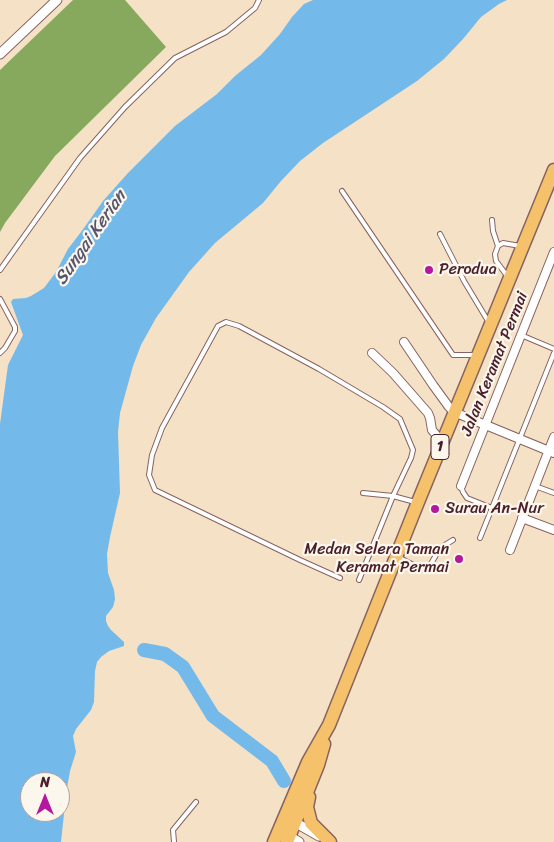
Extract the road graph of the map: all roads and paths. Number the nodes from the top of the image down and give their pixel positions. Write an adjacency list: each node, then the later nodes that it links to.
1 (57, 0): 3 (street)
2 (260, 0): 11 (lane)
3 (0, 54)
4 (554, 170): 9 (highway, 1)
5 (342, 191): 21 (lane)
6 (492, 220): 8 (lane)
7 (440, 234): 14 (lane)
8 (498, 246): 9 (lane); 12 (lane)
9 (523, 246): 12 (highway, 1)
10 (554, 253): 15 (street, Jalan Keramat Permai)
11 (0, 270)
12 (509, 279): 14 (highway, 1)
13 (0, 299): 20 (lane)
14 (490, 326): 21 (highway, 1)
15 (521, 335): 17 (lane); 23 (street, Jalan Keramat Permai)
16 (404, 342): 22 (street)
17 (554, 348)
18 (554, 352): 25 (lane)
19 (372, 353): 26 (street)
20 (0, 354)
21 (478, 355): 22 (highway, 1)
22 (454, 412): 23 (street); 26 (highway, 1)
23 (486, 425): 25 (street); 28 (street, Jalan Keramat Permai)
24 (554, 437): 27 (street)
25 (520, 439): 27 (street); 34 (lane)
26 (442, 442): 33 (highway, 1)
27 (551, 452): 29 (street)
28 (462, 486): 34 (lane)
29 (535, 486): 31 (lane); 35 (street)
30 (363, 493): 32 (lane)
31 (554, 493)
32 (393, 496): 33 (lane); 41 (lane); 42 (lane)
33 (418, 502): 40 (highway, 1)
34 (492, 508): 37 (lane)
35 (522, 518): 36 (street); 39 (street)
36 (554, 530)
37 (480, 538)
38 (453, 540): 40 (lane)
39 (510, 550)
40 (396, 556): 43 (highway, 1)
41 (340, 578)
42 (359, 580)
43 (329, 725): 44 (highway, 1); 46 (highway, 1)
44 (318, 766): 46 (highway, 1); 49 (highway)
45 (196, 802): 48 (lane)
46 (290, 819): 47 (highway, 1); 49 (street)
47 (286, 839)
48 (174, 842)
49 (330, 842)

